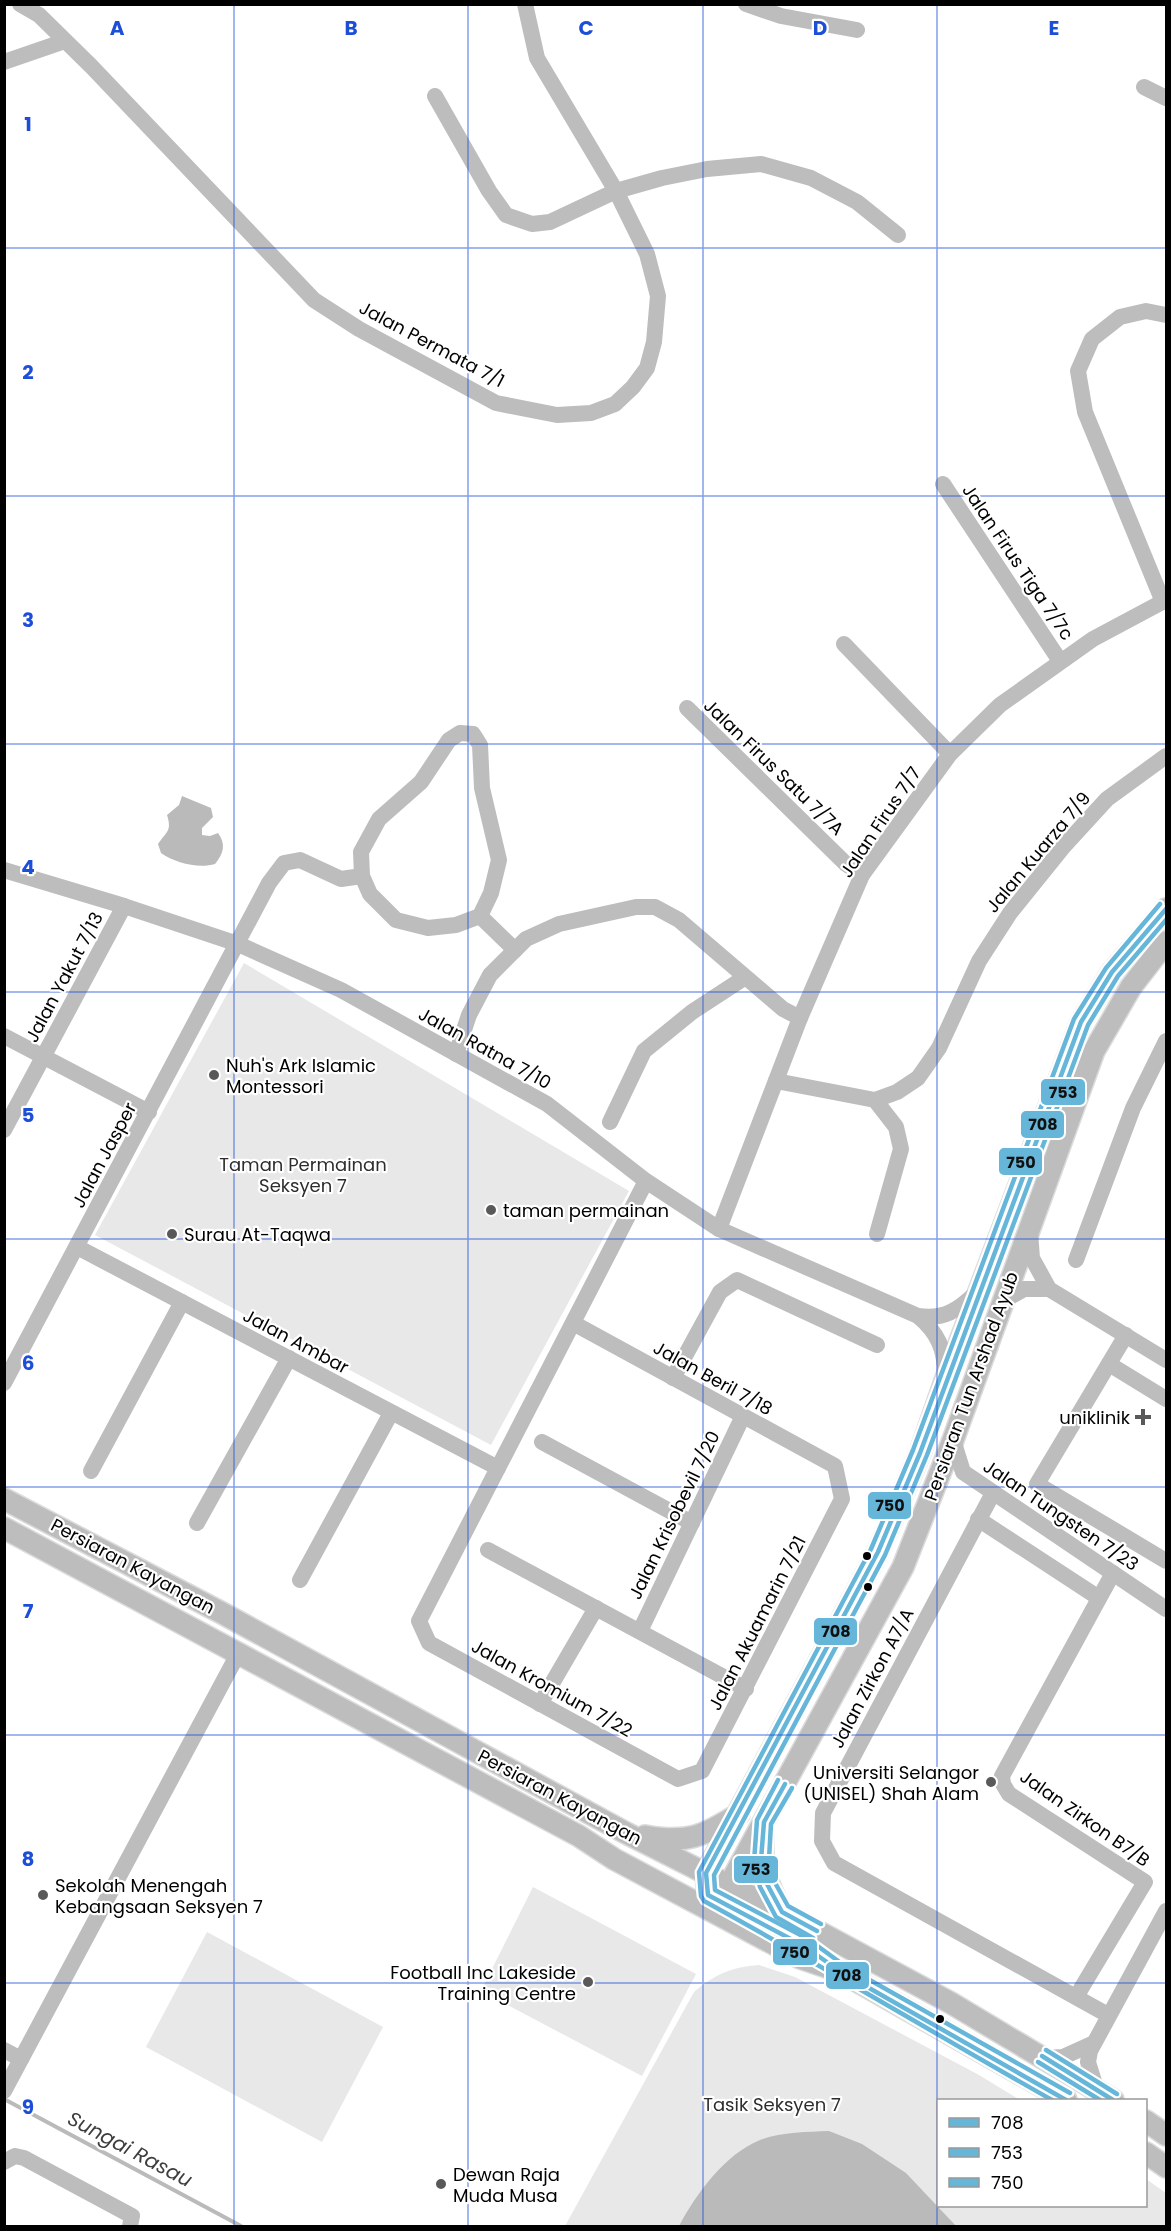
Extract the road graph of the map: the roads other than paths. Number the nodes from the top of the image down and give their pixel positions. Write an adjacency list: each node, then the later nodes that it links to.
1 (20, 4): 5 (street, Jalan Permata 7/1)
2 (525, 4): 10 (street, Jalan Permata 7/1)
3 (746, 4): 4 (street)
4 (857, 30)
5 (65, 41): 6 (street); 10 (street, Jalan Permata 7/1)
6 (4, 62)
7 (1144, 87): 9 (street)
8 (435, 96): 10 (street)
9 (1167, 98)
10 (616, 191): 11 (street)
11 (898, 235)
12 (1167, 315): 14 (street)
13 (943, 484): 16 (street, Jalan Firus Tiga 7/7c)
14 (1165, 601): 16 (street, Jalan Firus 7/7)
15 (844, 644): 18 (street)
16 (1060, 661): 18 (street, Jalan Firus 7/7)
17 (687, 708): 21 (street, Jalan Firus Satu 7/7A)
18 (950, 754): 21 (street, Jalan Firus 7/7)
19 (1167, 756): 36 (street, Jalan Kuarza 7/9)
20 (4, 870): 23 (street, Jalan Ratna 7/10)
21 (862, 875): 30 (street, Jalan Firus 7/7)
22 (362, 876): 25 (street); 25 (street); 27 (street, Jalan Jasper)
23 (124, 906): 27 (street, Jalan Ratna 7/10); 34 (street, Jalan Yakut 7/13)
24 (1167, 909): 47 (main road, Persiaran Tun Arshad Ayub)
25 (480, 916): 28 (street)
26 (1167, 942): 41 (main road, Persiaran Tun Arshad Ayub)
27 (238, 944): 33 (street, Jalan Ratna 7/10); 37 (street, Jalan Jasper)
28 (515, 950): 29 (street); 33 (street)
29 (744, 978): 30 (street); 38 (street)
30 (800, 1018): 35 (street, Jalan Firus 7/7)
31 (4, 1036): 34 (street)
32 (1167, 1041): 45 (street)
33 (456, 1054): 40 (street, Jalan Ratna 7/10)
34 (44, 1056): 37 (street); 39 (street, Jalan Yakut 7/13)
35 (776, 1081): 36 (street); 42 (street, Jalan Firus 7/7)
36 (874, 1100): 43 (street)
37 (148, 1112): 44 (street, Jalan Jasper)
38 (610, 1122)
39 (4, 1130)
40 (646, 1181): 42 (street, Jalan Ratna 7/10); 51 (street)
41 (1031, 1222): 46 (street); 49 (main road, Persiaran Tun Arshad Ayub)
42 (719, 1229): 50 (street, Jalan Ratna 7/10)
43 (877, 1234)
44 (77, 1247): 48 (street, Jalan Ambar); 59 (street, Jalan Jasper)
45 (1076, 1260)
46 (1049, 1289): 49 (street); 52 (street)
47 (979, 1290): 50 (street, Jalan Ratna 7/10); 58 (main road, Persiaran Tun Arshad Ayub)
48 (182, 1302): 54 (street, Jalan Ambar); 67 (street)
49 (1001, 1302): 63 (main road, Persiaran Tun Arshad Ayub)
50 (918, 1316): 58 (street, Jalan Ratna 7/10)
51 (573, 1323): 57 (street, Jalan Beril 7/18); 66 (street)
52 (1126, 1335): 55 (street); 56 (street)
53 (877, 1345): 57 (street)
54 (288, 1358): 61 (street, Jalan Ambar); 74 (street)
55 (1167, 1360)
56 (1109, 1364): 60 (street); 77 (street)
57 (673, 1378): 62 (street, Jalan Beril 7/18)
58 (945, 1382): 88 (main road, Persiaran Tun Arshad Ayub)
59 (4, 1383)
60 (1167, 1399)
61 (392, 1413): 66 (street, Jalan Ambar); 79 (street)
62 (743, 1416): 65 (street, Jalan Beril 7/18); 73 (street, Jalan Krisobevil 7/20)
63 (953, 1440): 68 (street, Jalan Tungsten 7/23); 69 (main road, Persiaran Tun Arshad Ayub)
64 (542, 1443): 73 (street)
65 (835, 1466): 85 (street, Jalan Akuamarin 7/21)
66 (498, 1468): 86 (street, Jalan Kromium 7/22)
67 (91, 1471)
68 (963, 1472): 69 (street); 70 (street, Jalan Tungsten 7/23)
69 (936, 1483): 89 (main road, Persiaran Tun Arshad Ayub)
70 (993, 1493): 72 (street, Jalan Zirkon A7/A); 78 (street, Jalan Tungsten 7/23)
71 (4, 1499): 90 (main road, Persiaran Kayangan)
72 (978, 1519): 80 (street); 98 (street, Jalan Zirkon A7/A)
73 (692, 1523): 83 (street, Jalan Krisobevil 7/20)
74 (197, 1524)
75 (4, 1528): 84 (main road, Persiaran Kayangan)
76 (488, 1550): 81 (street)
77 (1167, 1561)
78 (1113, 1574): 80 (street); 82 (street, Jalan Tungsten 7/23)
79 (300, 1580)
80 (1099, 1598): 98 (street, Jalan Zirkon B7/B)
81 (596, 1608): 83 (street); 86 (street)
82 (1167, 1609)
83 (640, 1631): 85 (street)
84 (239, 1652): 91 (main road, Persiaran Kayangan); 103 (street)
85 (746, 1689): 87 (street, Jalan Akuamarin 7/21)
86 (540, 1704): 87 (street, Jalan Kromium 7/22)
87 (678, 1779)
88 (739, 1814): 90 (main road); 92 (main road, Persiaran Tun Arshad Ayub)
89 (764, 1822): 93 (main road, Persiaran Tun Arshad Ayub); 96 (main road)
90 (626, 1833): 92 (main road, Persiaran Kayangan)
91 (579, 1836): 94 (main road); 97 (main road, Persiaran Kayangan)
92 (706, 1873): 93 (main road, Persiaran Kayangan); 94 (main road)
93 (729, 1885): 94 (main road); 96 (main road, Persiaran Kayangan)
94 (708, 1895): 97 (main road)
95 (1167, 1911): 99 (street)
96 (782, 1912): 102 (main road, Persiaran Kayangan)
97 (841, 1972): 106 (main road, Persiaran Kayangan)
98 (1076, 1997): 99 (street, Jalan Zirkon A7/A)
99 (1108, 2015): 100 (street)
100 (1094, 2043): 102 (street); 105 (street)
101 (4, 2050): 103 (street)
102 (1046, 2058): 105 (main road, Persiaran Kayangan)
103 (21, 2059): 104 (street)
104 (7, 2085)
105 (1105, 2096)
106 (1064, 2099)
107 (1147, 2122): 108 (main road)
108 (1167, 2135)
109 (1147, 2154): 111 (main road)
110 (4, 2162): 112 (street)
111 (1167, 2167)
112 (130, 2226)

